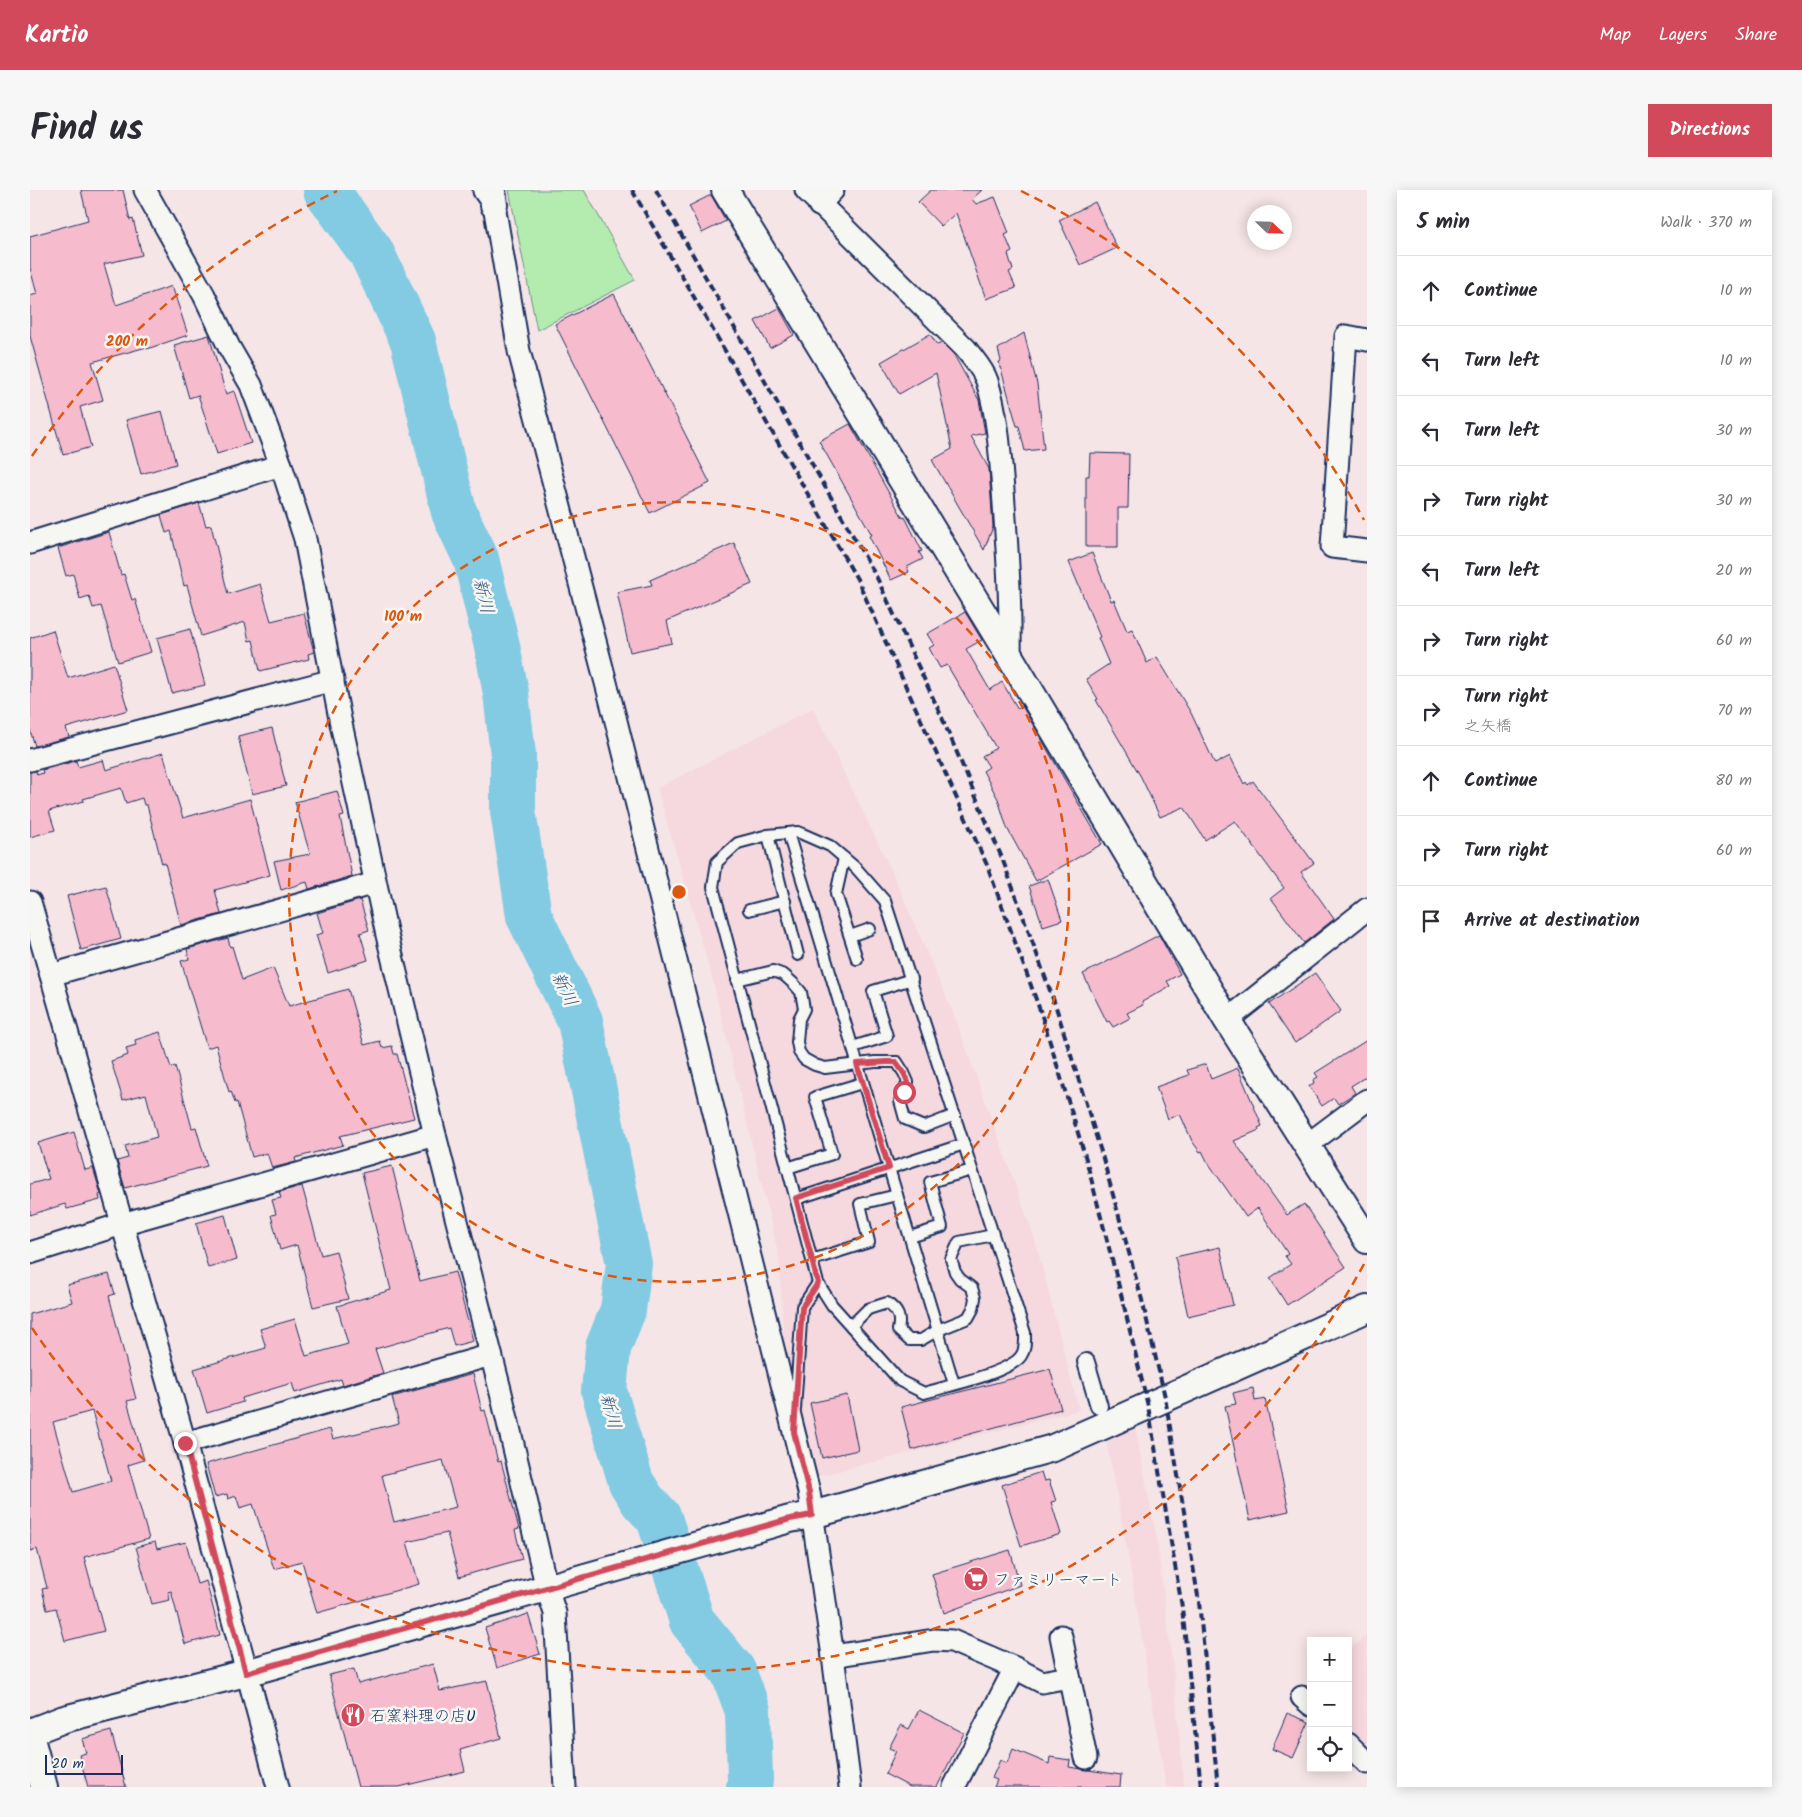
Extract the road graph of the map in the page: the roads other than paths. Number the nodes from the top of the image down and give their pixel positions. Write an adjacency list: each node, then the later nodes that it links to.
1 (145, 190): 6 (street)
2 (725, 190): 9 (street)
3 (489, 195): 55 (street)
4 (819, 195): 9 (street)
5 (1367, 340): 8 (street)
6 (281, 465): 7 (street); 10 (street)
7 (30, 543)
8 (1367, 551)
9 (1010, 657): 27 (street)
10 (333, 680): 11 (street); 15 (street)
11 (30, 760)
12 (788, 833): 13 (lane); 14 (lane); 28 (lane)
13 (768, 835): 16 (lane); 26 (lane)
14 (844, 858): 21 (lane); 25 (lane)
15 (375, 883): 24 (street); 33 (street)
16 (785, 901): 19 (lane); 22 (lane)
17 (30, 902): 24 (street)
18 (1367, 909): 27 (street)
19 (750, 910)
20 (870, 929): 21 (lane)
21 (850, 936): 23 (lane)
22 (798, 955)
23 (858, 958)
24 (51, 975): 41 (street)
25 (912, 979): 28 (lane); 32 (lane)
26 (737, 980): 29 (lane); 36 (lane)
27 (1227, 1020): 35 (street)
28 (853, 1047): 29 (lane)
29 (857, 1064): 30 (lane); 32 (lane)
30 (862, 1083): 36 (lane); 37 (lane)
31 (1367, 1100): 35 (street)
32 (955, 1115): 34 (lane)
33 (435, 1135): 41 (street); 51 (street)
34 (964, 1144): 37 (lane); 38 (lane)
35 (1307, 1145): 44 (street)
36 (787, 1168): 40 (lane)
37 (889, 1168): 39 (lane); 40 (lane)
38 (972, 1170): 42 (lane); 43 (lane)
39 (897, 1195): 43 (lane); 46 (lane)
40 (796, 1198): 46 (lane)
41 (122, 1224): 45 (street); 56 (street)
42 (993, 1235): 50 (lane); 53 (lane)
43 (910, 1237): 50 (lane)
44 (1367, 1240)
45 (30, 1252)
46 (812, 1260): 47 (lane)
47 (818, 1283): 49 (lane); 55 (lane)
48 (1367, 1309): 57 (street)
49 (851, 1326): 50 (lane); 53 (lane)
50 (938, 1330): 53 (lane)
51 (491, 1355): 56 (street); 58 (street)
52 (1086, 1362): 54 (street)
53 (954, 1384)
54 (1099, 1406)
55 (794, 1432): 57 (street)
56 (185, 1443): 62 (street)
57 (801, 1517): 58 (street); 60 (street)
58 (555, 1586): 62 (street); 70 (street)
59 (1061, 1636): 63 (street)
60 (833, 1656): 61 (street); 71 (street)
61 (1015, 1668): 63 (street); 72 (street)
62 (246, 1673): 64 (street); 69 (street)
63 (1069, 1677): 66 (street)
64 (30, 1733): 68 (street)
65 (1352, 1748): 67 (street)
66 (1086, 1758)
67 (1367, 1764)
68 (44, 1787)
69 (278, 1787)
70 (566, 1787)
71 (850, 1787)
72 (954, 1787)

